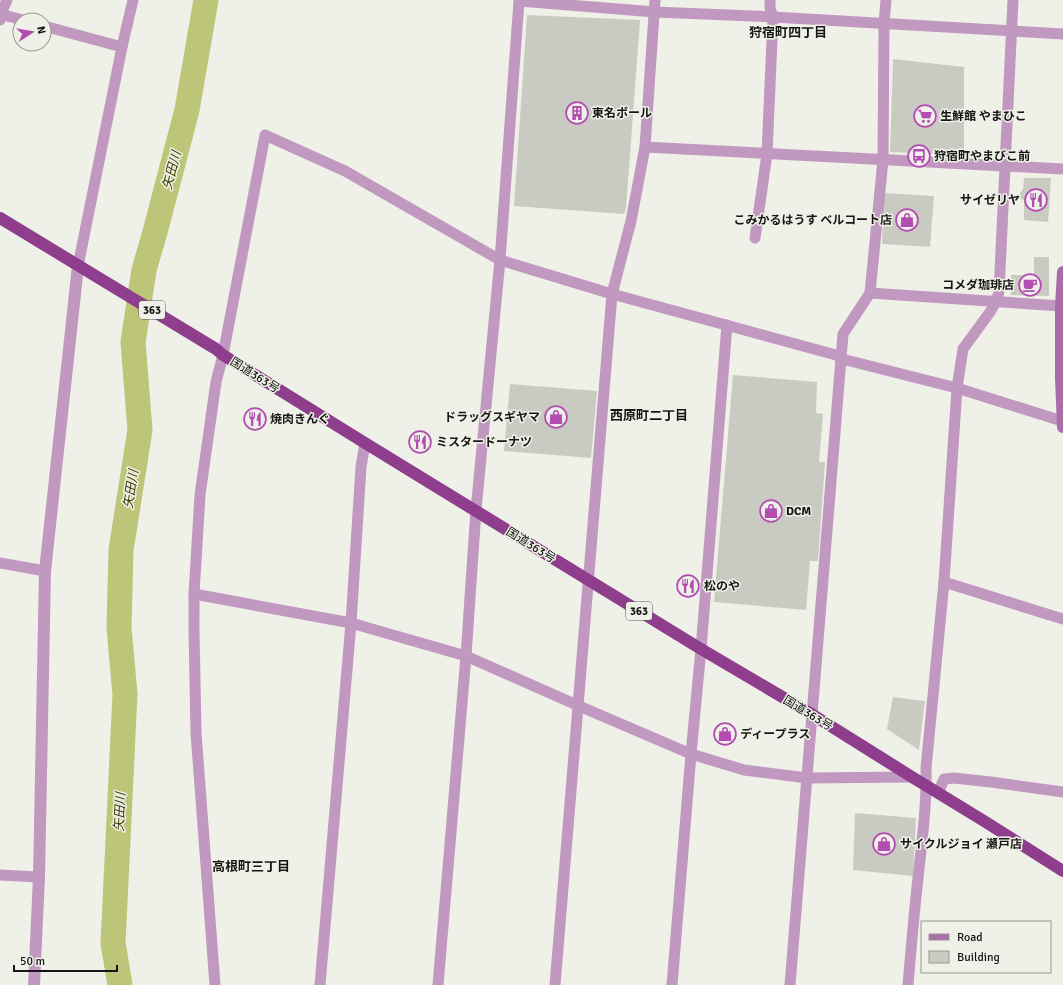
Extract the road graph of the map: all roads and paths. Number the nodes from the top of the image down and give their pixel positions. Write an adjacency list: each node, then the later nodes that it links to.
1 (7, 0): 8 (street)
2 (133, 0): 15 (street)
3 (655, 0): 7 (street)
4 (770, 0): 9 (street)
5 (886, 0): 11 (street)
6 (1013, 0): 13 (street)
7 (655, 12): 9 (street); 16 (street); 23 (street)
8 (0, 16): 10 (street)
9 (773, 17): 11 (street); 17 (street)
10 (12, 18)
11 (884, 24): 13 (street); 18 (street)
12 (52, 28): 15 (street)
13 (1012, 31): 14 (street); 19 (street)
14 (1063, 34)
15 (122, 47): 24 (street)
16 (646, 147): 17 (street); 27 (street)
17 (767, 154): 18 (street); 22 (street)
18 (883, 160): 19 (street); 26 (street)
19 (1006, 166): 20 (street); 28 (street)
20 (1063, 169)
21 (0, 218): 24 (highway, 国道363号 / 363)
22 (755, 238)
23 (500, 260): 27 (street); 31 (street); 37 (street)
24 (83, 269): 31 (highway, 国道363号 / 363); 39 (street)
25 (1063, 272): 29 (main road)
26 (870, 293): 28 (street); 32 (street)
27 (612, 294): 30 (street); 40 (street)
28 (996, 302): 29 (street); 33 (street)
29 (1061, 306): 34 (main road)
30 (727, 325): 32 (street); 45 (street)
31 (220, 352): 36 (highway, 国道363号 / 363); 42 (street)
32 (842, 359): 33 (street); 48 (street)
33 (957, 388): 34 (street); 41 (street)
34 (1062, 421): 35 (main road)
35 (1063, 427)
36 (365, 443): 37 (highway, 国道363号 / 363); 44 (street)
37 (476, 510): 40 (highway, 国道363号 / 363); 46 (street)
38 (0, 563): 39 (street)
39 (45, 571): 57 (street)
40 (588, 580): 45 (highway, 国道363号 / 363); 47 (street)
41 (944, 582): 43 (street); 52 (street)
42 (194, 594): 44 (street); 59 (street)
43 (1063, 619)
44 (350, 623): 46 (street); 60 (street)
45 (701, 649): 48 (highway, 国道363号 / 363); 49 (street)
46 (466, 656): 47 (street); 61 (street)
47 (578, 706): 49 (street); 62 (street)
48 (813, 715): 50 (street); 51 (highway, 国道363号 / 363)
49 (691, 754): 50 (street); 63 (street)
50 (807, 778): 51 (street); 64 (street)
51 (912, 778): 52 (highway, 国道363号 / 363)
52 (927, 786): 54 (highway, 国道363号 / 363); 65 (street)
53 (1063, 792): 54 (street)
54 (938, 793): 55 (highway, 国道363号 / 363)
55 (1063, 871)
56 (0, 875): 57 (street)
57 (39, 877): 58 (street)
58 (34, 985)
59 (215, 985)
60 (320, 985)
61 (438, 985)
62 (555, 985)
63 (672, 985)
64 (790, 985)
65 (908, 985)

